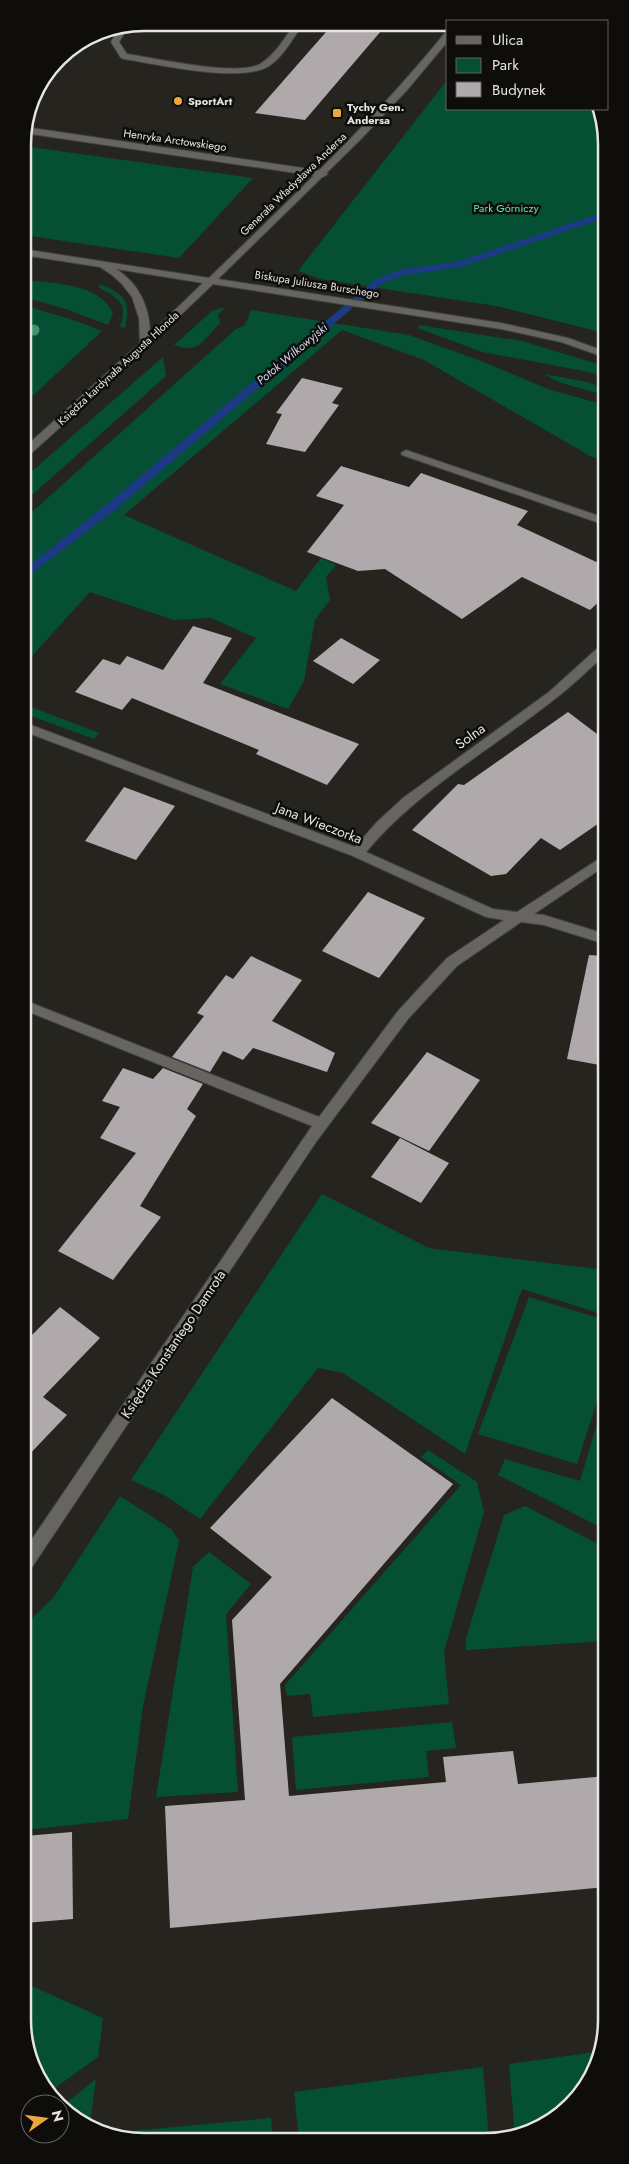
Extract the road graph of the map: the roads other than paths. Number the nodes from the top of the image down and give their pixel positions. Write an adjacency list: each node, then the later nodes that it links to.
1 (294, 31): 2 (street)
2 (120, 33)
3 (446, 37): 5 (street, Generała Władysława Andersa)
4 (32, 131): 5 (street, Henryka Arctowskiego)
5 (323, 174): 8 (street, Generała Władysława Andersa)
6 (31, 253): 7 (street, Biskupa Juliusza Burschego)
7 (100, 264): 8 (street, Biskupa Juliusza Burschego); 9 (street)
8 (213, 280): 9 (street, Księdza kardynała Augusta Hlonda); 10 (street, Biskupa Juliusza Burschego)
9 (145, 342): 11 (street, Księdza kardynała Augusta Hlonda)
10 (598, 352)
11 (31, 448)
12 (406, 453): 13 (street)
13 (598, 520)
14 (598, 654): 16 (street, Solna)
15 (31, 729): 16 (street, Jana Wieczorka)
16 (357, 853): 18 (street, Jana Wieczorka)
17 (598, 865): 18 (street, Księdza Konstantego Damrota)
18 (520, 917): 19 (street, Jana Wieczorka); 21 (street, Księdza Konstantego Damrota)
19 (598, 937)
20 (31, 1007): 21 (street)
21 (322, 1124): 22 (street, Księdza Konstantego Damrota)
22 (31, 1555)

